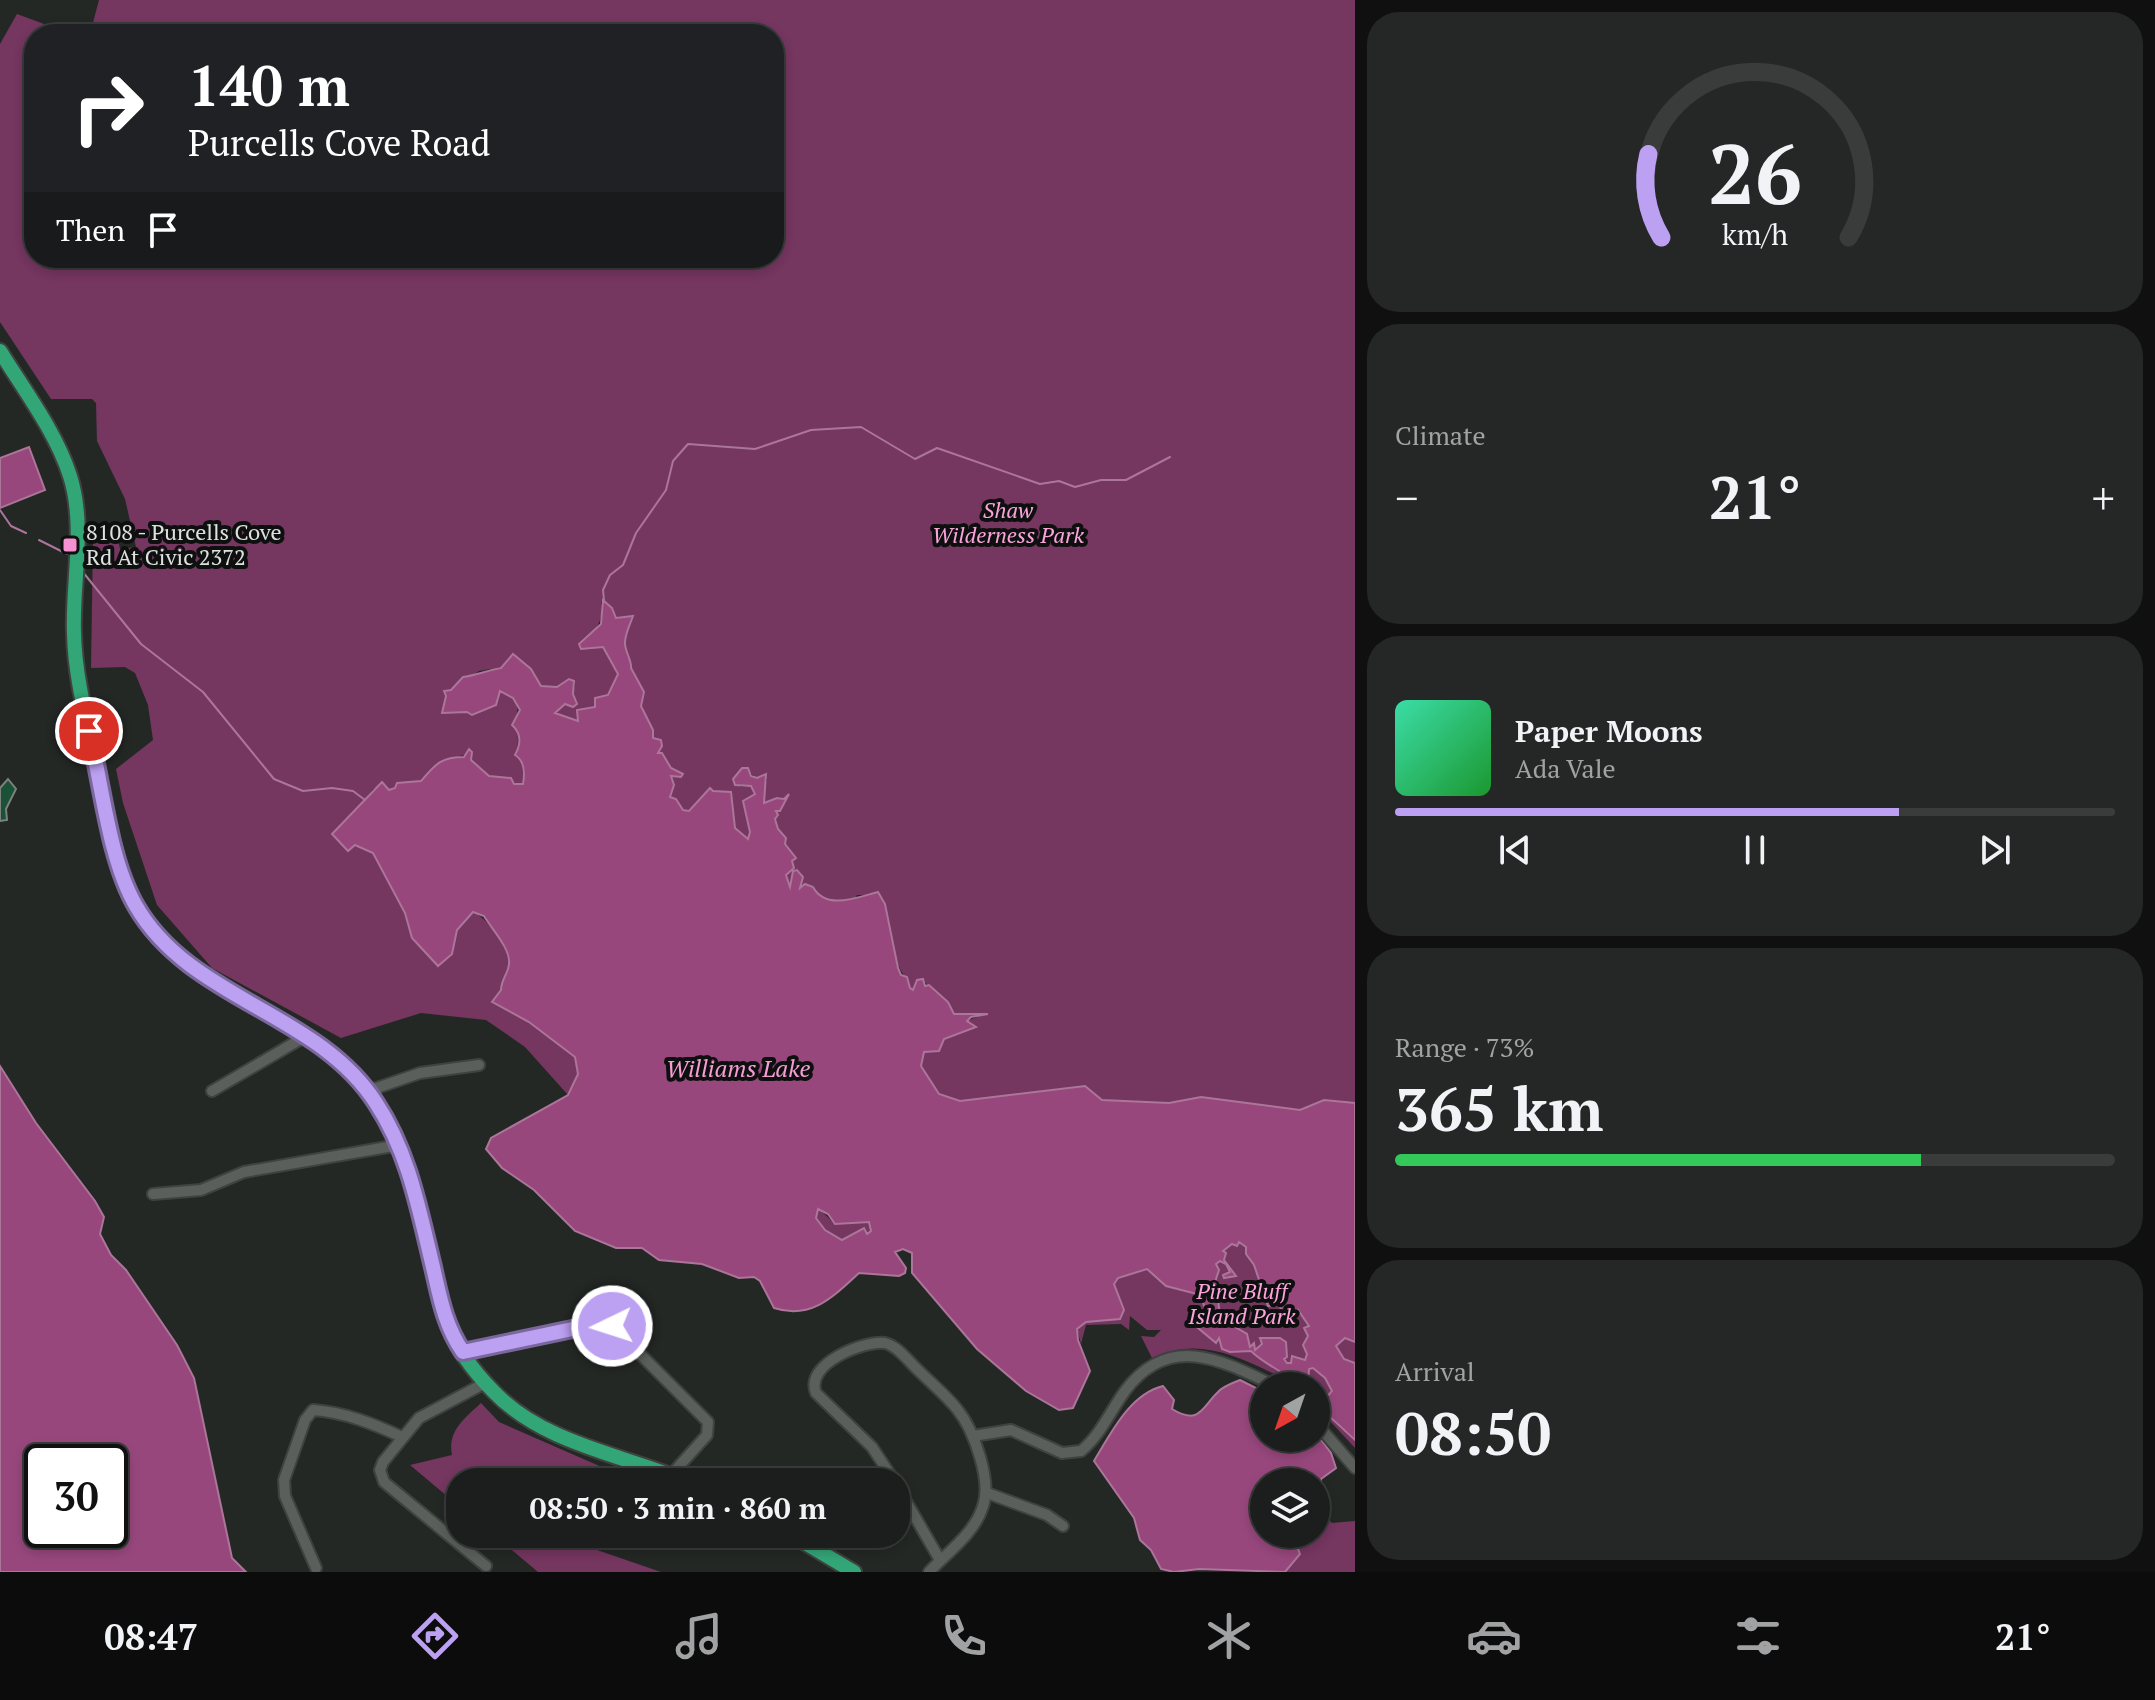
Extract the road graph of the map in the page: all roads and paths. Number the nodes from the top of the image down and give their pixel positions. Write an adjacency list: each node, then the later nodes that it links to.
1 (0, 351): 2 (main road)
2 (306, 1036): 4 (street); 5 (main road)
3 (479, 1065): 5 (street)
4 (212, 1091)
5 (368, 1091): 6 (main road)
6 (399, 1145): 7 (street); 8 (main road)
7 (153, 1194)
8 (463, 1352): 10 (main road); 15 (street)
9 (1250, 1375): 11 (street)
10 (485, 1383): 12 (street); 14 (main road)
11 (973, 1436): 16 (street); 18 (street)
12 (402, 1437): 23 (street); 24 (street)
13 (1330, 1439): 17 (street)
14 (652, 1468)
15 (677, 1468)
16 (886, 1468)
17 (1355, 1468)
18 (987, 1493): 20 (street); 22 (street)
19 (910, 1509): 22 (street)
20 (1063, 1526)
21 (814, 1548): 25 (main road)
22 (940, 1560): 26 (street)
23 (486, 1566)
24 (316, 1568)
25 (854, 1572)
26 (929, 1572)

